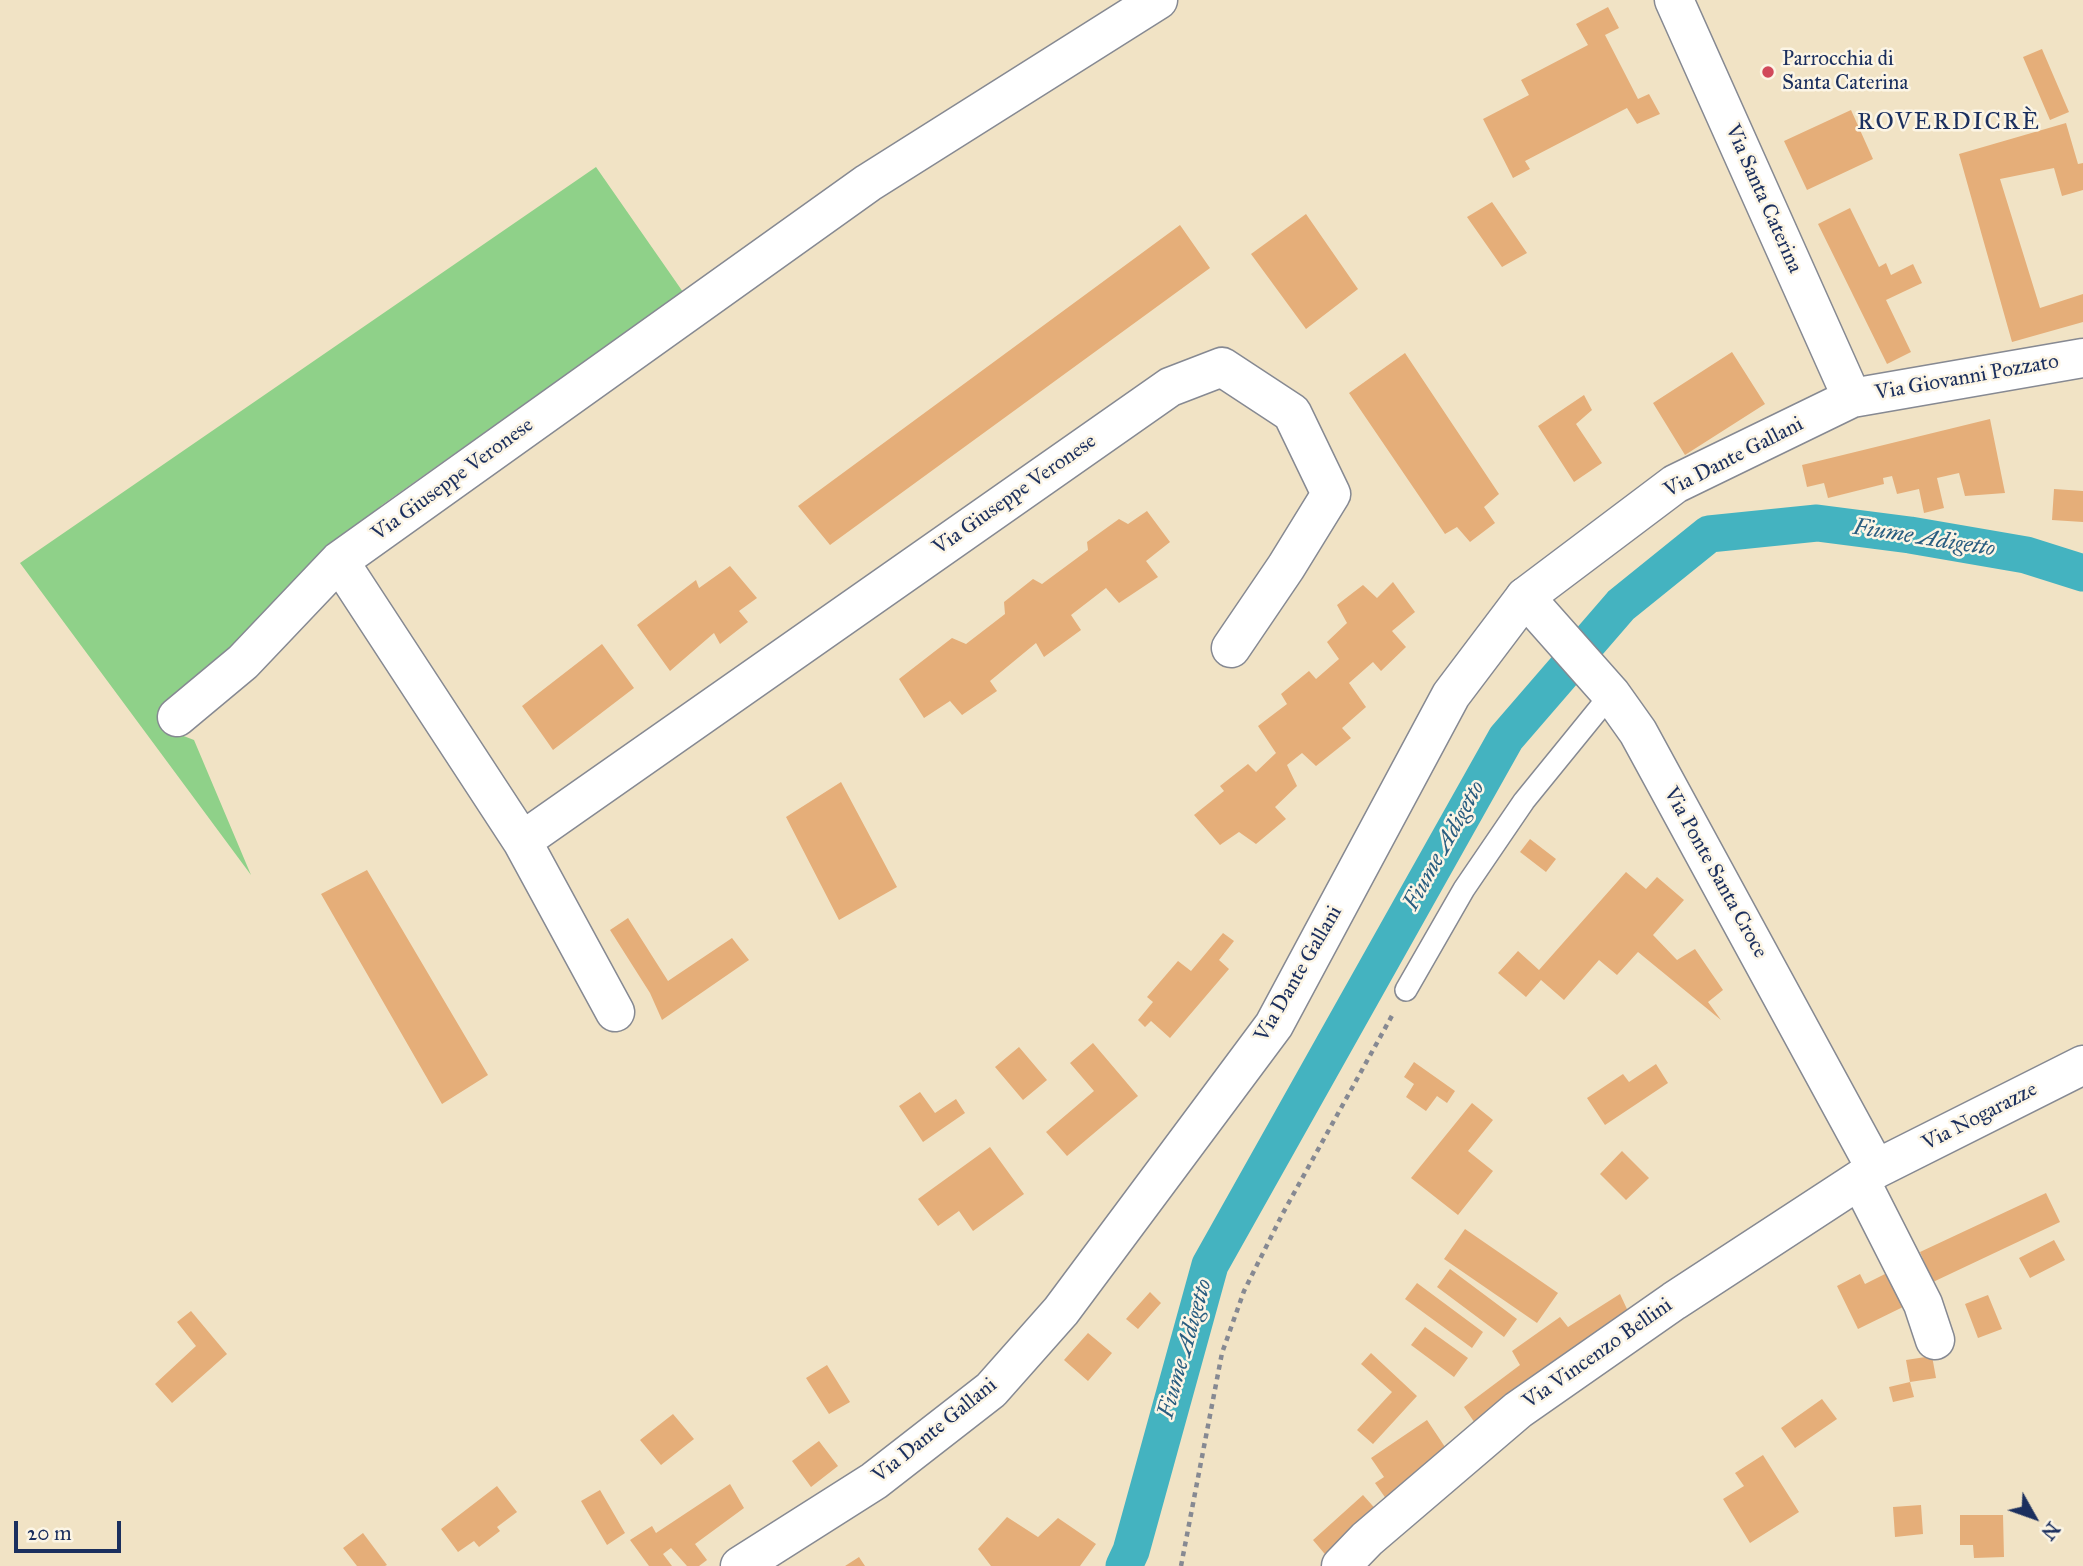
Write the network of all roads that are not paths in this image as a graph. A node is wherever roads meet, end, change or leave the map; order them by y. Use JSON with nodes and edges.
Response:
{"nodes":[{"id":1,"x":1158,"y":0,"type":"edge"},
{"id":2,"x":1674,"y":0,"type":"edge"},
{"id":3,"x":2083,"y":358,"type":"edge"},
{"id":4,"x":1852,"y":398,"type":"junction"},
{"id":5,"x":339,"y":561,"type":"junction"},
{"id":6,"x":1530,"y":604,"type":"junction"},
{"id":7,"x":1231,"y":648,"type":"dead end"},
{"id":8,"x":1606,"y":688,"type":"junction"},
{"id":9,"x":177,"y":717,"type":"dead end"},
{"id":10,"x":522,"y":841,"type":"junction"},
{"id":11,"x":1406,"y":990,"type":"road end"},
{"id":12,"x":615,"y":1013,"type":"dead end"},
{"id":13,"x":2083,"y":1065,"type":"edge"},
{"id":14,"x":1868,"y":1175,"type":"junction"},
{"id":15,"x":1935,"y":1340,"type":"dead end"},
{"id":16,"x":740,"y":1566,"type":"edge"},
{"id":17,"x":1341,"y":1566,"type":"edge"}],
"edges":[{"from":1,"to":5,"type":"street","name":"Via Giuseppe Veronese"},
{"from":2,"to":4,"type":"street","name":"Via Santa Caterina"},
{"from":3,"to":4,"type":"street","name":"Via Giovanni Pozzato"},
{"from":4,"to":6,"type":"street","name":"Via Dante Gallani"},
{"from":5,"to":9,"type":"street","name":"Via Giuseppe Veronese"},
{"from":5,"to":10,"type":"street"},
{"from":6,"to":8,"type":"street","name":"Via Ponte Santa Croce"},
{"from":6,"to":16,"type":"street","name":"Via Dante Gallani"},
{"from":7,"to":10,"type":"street","name":"Via Giuseppe Veronese"},
{"from":8,"to":11,"type":"lane"},
{"from":8,"to":14,"type":"street","name":"Via Ponte Santa Croce"},
{"from":10,"to":12,"type":"street"},
{"from":13,"to":14,"type":"street","name":"Via Nogarazze"},
{"from":14,"to":15,"type":"street","name":"Via Ponte Santa Croce"},
{"from":14,"to":17,"type":"street","name":"Via Vincenzo Bellini"}]}
